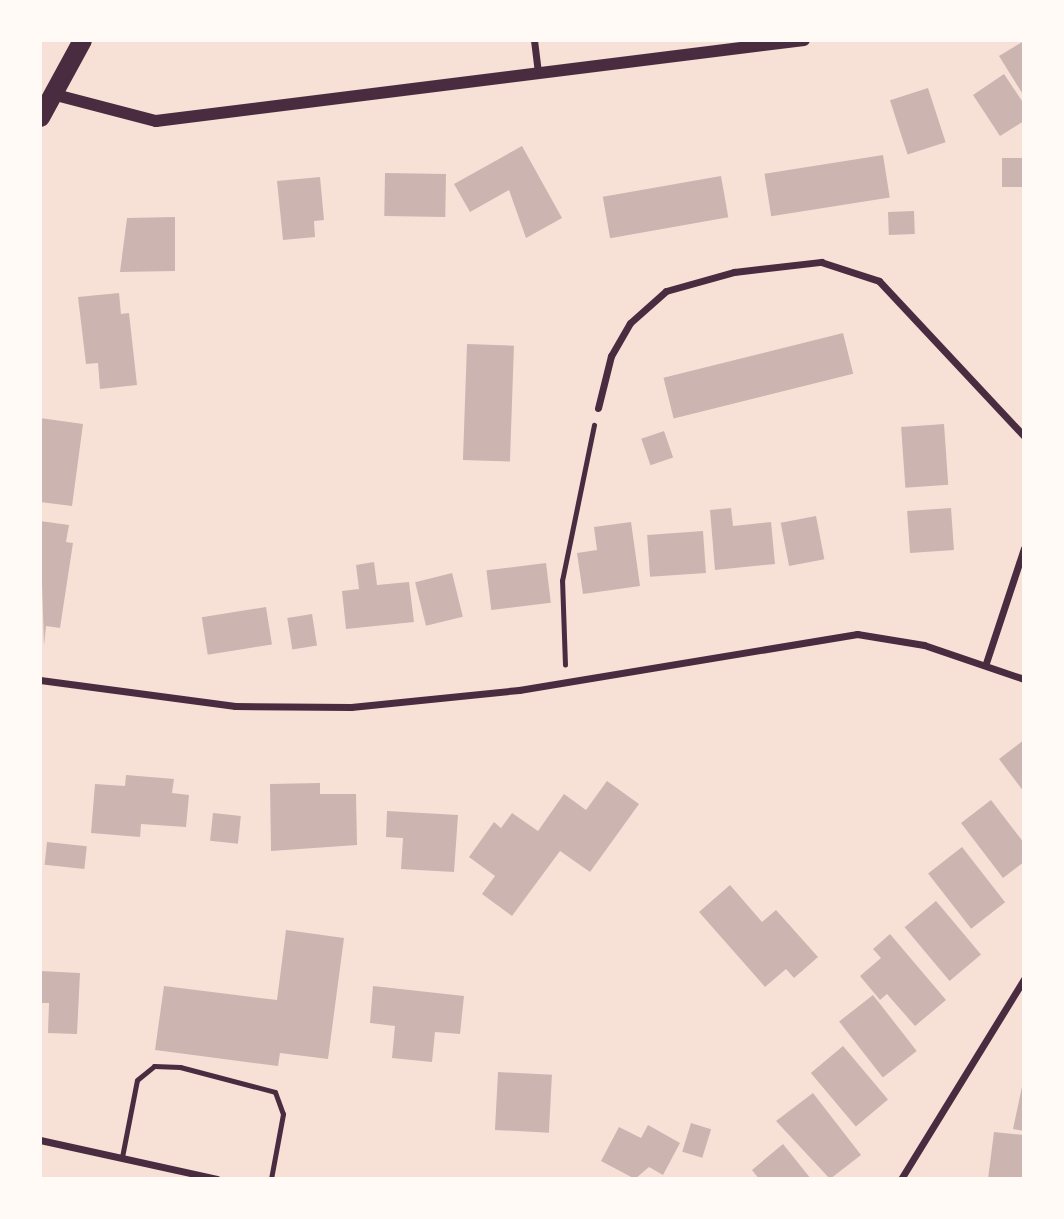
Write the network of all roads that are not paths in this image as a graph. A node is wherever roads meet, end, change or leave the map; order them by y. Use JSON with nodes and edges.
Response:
{"nodes":[{"id":1,"x":82,"y":40,"type":"edge"},
{"id":2,"x":534,"y":40,"type":"edge"},
{"id":3,"x":804,"y":40,"type":"edge"},
{"id":4,"x":538,"y":77,"type":"junction"},
{"id":5,"x":56,"y":95,"type":"junction"},
{"id":6,"x":40,"y":117,"type":"edge"},
{"id":7,"x":598,"y":408,"type":"road end"},
{"id":8,"x":1024,"y":436,"type":"edge"},
{"id":9,"x":1024,"y":548,"type":"edge"},
{"id":10,"x":986,"y":663,"type":"junction"},
{"id":11,"x":1024,"y":679,"type":"edge"},
{"id":12,"x":40,"y":680,"type":"edge"},
{"id":13,"x":1024,"y":979,"type":"edge"},
{"id":14,"x":40,"y":1140,"type":"edge"},
{"id":15,"x":122,"y":1157,"type":"junction"},
{"id":16,"x":217,"y":1179,"type":"edge"},
{"id":17,"x":271,"y":1179,"type":"edge"},
{"id":18,"x":901,"y":1179,"type":"edge"}],
"edges":[{"from":1,"to":5,"type":"highway"},
{"from":2,"to":4,"type":"street"},
{"from":3,"to":4,"type":"street"},
{"from":4,"to":5,"type":"street"},
{"from":5,"to":6,"type":"highway"},
{"from":7,"to":8,"type":"street"},
{"from":9,"to":10,"type":"street"},
{"from":10,"to":11,"type":"street"},
{"from":10,"to":12,"type":"street"},
{"from":13,"to":18,"type":"street"},
{"from":14,"to":15,"type":"street"},
{"from":15,"to":16,"type":"street"},
{"from":15,"to":17,"type":"lane"}]}
